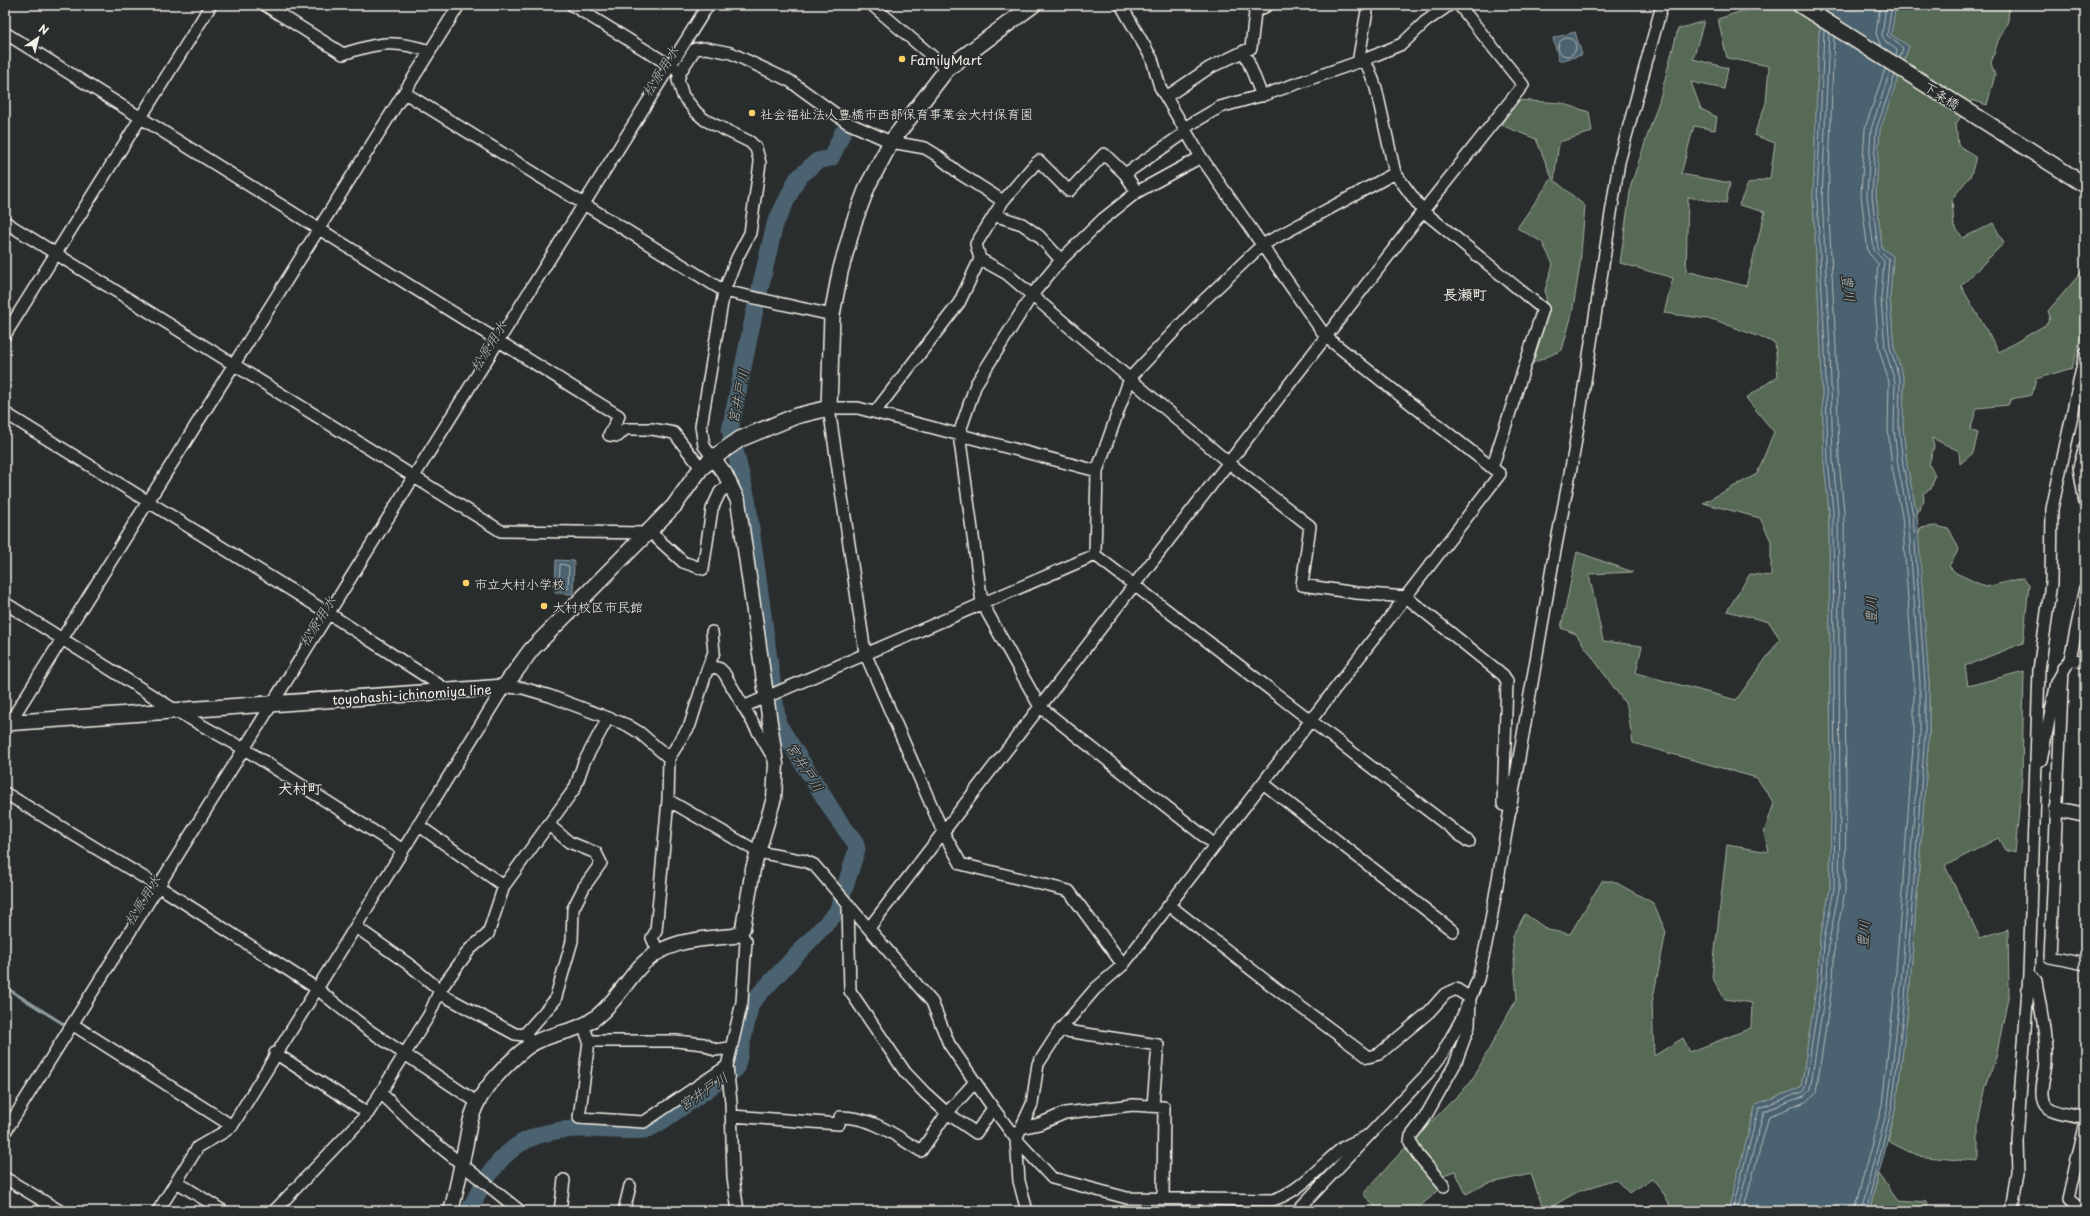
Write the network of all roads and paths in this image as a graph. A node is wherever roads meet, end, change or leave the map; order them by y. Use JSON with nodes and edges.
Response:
{"nodes":[{"id":1,"x":210,"y":5,"type":"edge"},
{"id":2,"x":266,"y":5,"type":"edge"},
{"id":3,"x":459,"y":5,"type":"edge"},
{"id":4,"x":572,"y":5,"type":"edge"},
{"id":5,"x":708,"y":5,"type":"edge"},
{"id":6,"x":872,"y":5,"type":"edge"},
{"id":7,"x":1033,"y":5,"type":"edge"},
{"id":8,"x":1121,"y":5,"type":"edge"},
{"id":9,"x":1268,"y":5,"type":"edge"},
{"id":10,"x":1368,"y":5,"type":"edge"},
{"id":11,"x":1449,"y":5,"type":"edge"},
{"id":12,"x":1459,"y":5,"type":"edge"},
{"id":13,"x":1662,"y":5,"type":"edge"},
{"id":14,"x":1800,"y":5,"type":"edge"},
{"id":15,"x":1254,"y":9,"type":"edge"},
{"id":16,"x":5,"y":33,"type":"edge"},
{"id":17,"x":430,"y":51,"type":"junction"},
{"id":18,"x":1244,"y":51,"type":"junction"},
{"id":19,"x":1361,"y":61,"type":"junction"},
{"id":20,"x":675,"y":68,"type":"junction"},
{"id":21,"x":947,"y":68,"type":"junction"},
{"id":22,"x":405,"y":93,"type":"junction"},
{"id":23,"x":1262,"y":96,"type":"junction"},
{"id":24,"x":1166,"y":97,"type":"junction"},
{"id":25,"x":140,"y":118,"type":"junction"},
{"id":26,"x":1185,"y":130,"type":"junction"},
{"id":27,"x":891,"y":142,"type":"junction"},
{"id":28,"x":1201,"y":157,"type":"junction"},
{"id":29,"x":1395,"y":172,"type":"junction"},
{"id":30,"x":1125,"y":174,"type":"junction"},
{"id":31,"x":2085,"y":185,"type":"edge"},
{"id":32,"x":1137,"y":192,"type":"junction"},
{"id":33,"x":1003,"y":201,"type":"junction"},
{"id":34,"x":586,"y":206,"type":"junction"},
{"id":35,"x":1423,"y":211,"type":"junction"},
{"id":36,"x":994,"y":215,"type":"junction"},
{"id":37,"x":5,"y":222,"type":"edge"},
{"id":38,"x":319,"y":229,"type":"junction"},
{"id":39,"x":1262,"y":245,"type":"junction"},
{"id":40,"x":55,"y":254,"type":"junction"},
{"id":41,"x":980,"y":258,"type":"junction"},
{"id":42,"x":1060,"y":260,"type":"junction"},
{"id":43,"x":724,"y":291,"type":"junction"},
{"id":44,"x":1032,"y":295,"type":"junction"},
{"id":45,"x":832,"y":315,"type":"junction"},
{"id":46,"x":5,"y":335,"type":"edge"},
{"id":47,"x":1326,"y":337,"type":"junction"},
{"id":48,"x":501,"y":343,"type":"junction"},
{"id":49,"x":2085,"y":354,"type":"edge"},
{"id":50,"x":234,"y":366,"type":"junction"},
{"id":51,"x":1130,"y":378,"type":"junction"},
{"id":52,"x":829,"y":408,"type":"junction"},
{"id":53,"x":875,"y":412,"type":"junction"},
{"id":54,"x":5,"y":413,"type":"edge"},
{"id":55,"x":959,"y":434,"type":"junction"},
{"id":56,"x":2085,"y":446,"type":"edge"},
{"id":57,"x":713,"y":458,"type":"junction"},
{"id":58,"x":1229,"y":463,"type":"junction"},
{"id":59,"x":701,"y":468,"type":"junction"},
{"id":60,"x":1492,"y":468,"type":"junction"},
{"id":61,"x":1097,"y":471,"type":"junction"},
{"id":62,"x":417,"y":478,"type":"junction"},
{"id":63,"x":731,"y":484,"type":"junction"},
{"id":64,"x":149,"y":503,"type":"junction"},
{"id":65,"x":2085,"y":503,"type":"edge"},
{"id":66,"x":648,"y":532,"type":"junction"},
{"id":67,"x":1095,"y":555,"type":"junction"},
{"id":68,"x":1134,"y":585,"type":"junction"},
{"id":69,"x":2085,"y":588,"type":"edge"},
{"id":70,"x":1406,"y":597,"type":"junction"},
{"id":71,"x":5,"y":603,"type":"edge"},
{"id":72,"x":982,"y":603,"type":"junction"},
{"id":73,"x":331,"y":615,"type":"junction"},
{"id":74,"x":712,"y":632,"type":"dead end"},
{"id":75,"x":63,"y":640,"type":"junction"},
{"id":76,"x":865,"y":653,"type":"junction"},
{"id":77,"x":2070,"y":659,"type":"junction"},
{"id":78,"x":2085,"y":662,"type":"edge"},
{"id":79,"x":2063,"y":668,"type":"junction"},
{"id":80,"x":707,"y":670,"type":"junction"},
{"id":81,"x":2039,"y":670,"type":"junction"},
{"id":82,"x":504,"y":687,"type":"junction"},
{"id":83,"x":451,"y":692,"type":"junction"},
{"id":84,"x":772,"y":693,"type":"junction"},
{"id":85,"x":272,"y":703,"type":"junction"},
{"id":86,"x":742,"y":707,"type":"junction"},
{"id":87,"x":1040,"y":707,"type":"junction"},
{"id":88,"x":2050,"y":711,"type":"junction"},
{"id":89,"x":178,"y":712,"type":"junction"},
{"id":90,"x":608,"y":718,"type":"junction"},
{"id":91,"x":1310,"y":722,"type":"junction"},
{"id":92,"x":7,"y":726,"type":"edge"},
{"id":93,"x":247,"y":751,"type":"junction"},
{"id":94,"x":669,"y":758,"type":"junction"},
{"id":95,"x":776,"y":764,"type":"junction"},
{"id":96,"x":2036,"y":771,"type":"junction"},
{"id":97,"x":2058,"y":781,"type":"junction"},
{"id":98,"x":1262,"y":783,"type":"junction"},
{"id":99,"x":5,"y":794,"type":"edge"},
{"id":100,"x":668,"y":800,"type":"junction"},
{"id":101,"x":1511,"y":809,"type":"junction"},
{"id":102,"x":2057,"y":809,"type":"junction"},
{"id":103,"x":2085,"y":815,"type":"edge"},
{"id":104,"x":549,"y":824,"type":"junction"},
{"id":105,"x":418,"y":825,"type":"junction"},
{"id":106,"x":943,"y":832,"type":"junction"},
{"id":107,"x":1469,"y":842,"type":"dead end"},
{"id":108,"x":1215,"y":845,"type":"junction"},
{"id":109,"x":402,"y":850,"type":"junction"},
{"id":110,"x":758,"y":852,"type":"junction"},
{"id":111,"x":504,"y":886,"type":"junction"},
{"id":112,"x":161,"y":888,"type":"junction"},
{"id":113,"x":846,"y":903,"type":"junction"},
{"id":114,"x":1169,"y":905,"type":"junction"},
{"id":115,"x":356,"y":927,"type":"junction"},
{"id":116,"x":869,"y":928,"type":"junction"},
{"id":117,"x":1453,"y":931,"type":"dead end"},
{"id":118,"x":740,"y":933,"type":"junction"},
{"id":119,"x":658,"y":952,"type":"junction"},
{"id":120,"x":2085,"y":964,"type":"edge"},
{"id":121,"x":1123,"y":965,"type":"junction"},
{"id":122,"x":2029,"y":974,"type":"junction"},
{"id":123,"x":316,"y":988,"type":"junction"},
{"id":124,"x":440,"y":991,"type":"junction"},
{"id":125,"x":1470,"y":998,"type":"junction"},
{"id":126,"x":72,"y":1024,"type":"junction"},
{"id":127,"x":583,"y":1025,"type":"junction"},
{"id":128,"x":1060,"y":1030,"type":"junction"},
{"id":129,"x":529,"y":1039,"type":"junction"},
{"id":130,"x":589,"y":1041,"type":"junction"},
{"id":131,"x":729,"y":1048,"type":"junction"},
{"id":132,"x":275,"y":1054,"type":"junction"},
{"id":133,"x":406,"y":1054,"type":"junction"},
{"id":134,"x":727,"y":1067,"type":"junction"},
{"id":135,"x":975,"y":1082,"type":"junction"},
{"id":136,"x":381,"y":1093,"type":"junction"},
{"id":137,"x":478,"y":1104,"type":"junction"},
{"id":138,"x":1153,"y":1105,"type":"junction"},
{"id":139,"x":993,"y":1108,"type":"junction"},
{"id":140,"x":368,"y":1113,"type":"junction"},
{"id":141,"x":947,"y":1113,"type":"junction"},
{"id":142,"x":732,"y":1116,"type":"junction"},
{"id":143,"x":2085,"y":1118,"type":"edge"},
{"id":144,"x":2085,"y":1125,"type":"edge"},
{"id":145,"x":232,"y":1126,"type":"junction"},
{"id":146,"x":1021,"y":1128,"type":"junction"},
{"id":147,"x":5,"y":1132,"type":"edge"},
{"id":148,"x":1374,"y":1132,"type":"junction"},
{"id":149,"x":1016,"y":1139,"type":"junction"},
{"id":150,"x":461,"y":1166,"type":"junction"},
{"id":151,"x":5,"y":1178,"type":"edge"},
{"id":152,"x":564,"y":1180,"type":"dead end"},
{"id":153,"x":1327,"y":1181,"type":"junction"},
{"id":154,"x":177,"y":1182,"type":"junction"},
{"id":155,"x":630,"y":1186,"type":"dead end"},
{"id":156,"x":1444,"y":1186,"type":"dead end"},
{"id":157,"x":1162,"y":1198,"type":"junction"},
{"id":158,"x":1207,"y":1199,"type":"junction"},
{"id":159,"x":60,"y":1211,"type":"edge"},
{"id":160,"x":158,"y":1211,"type":"edge"},
{"id":161,"x":223,"y":1211,"type":"edge"},
{"id":162,"x":274,"y":1211,"type":"edge"},
{"id":163,"x":451,"y":1211,"type":"edge"},
{"id":164,"x":520,"y":1211,"type":"edge"},
{"id":165,"x":560,"y":1211,"type":"edge"},
{"id":166,"x":624,"y":1211,"type":"edge"},
{"id":167,"x":738,"y":1211,"type":"edge"},
{"id":168,"x":1027,"y":1211,"type":"edge"},
{"id":169,"x":1207,"y":1211,"type":"edge"},
{"id":170,"x":1297,"y":1211,"type":"edge"},
{"id":171,"x":1309,"y":1211,"type":"edge"},
{"id":172,"x":2012,"y":1211,"type":"edge"},
{"id":173,"x":2083,"y":1211,"type":"edge"}],
"edges":[{"from":1,"to":25,"type":"street"},
{"from":2,"to":17,"type":"street"},
{"from":3,"to":17,"type":"street"},
{"from":4,"to":20,"type":"street"},
{"from":5,"to":20,"type":"street"},
{"from":6,"to":21,"type":"street"},
{"from":7,"to":21,"type":"main road"},
{"from":8,"to":24,"type":"street"},
{"from":9,"to":15,"type":"street"},
{"from":10,"to":19,"type":"street"},
{"from":11,"to":19,"type":"street"},
{"from":12,"to":35,"type":"street"},
{"from":13,"to":101,"type":"street"},
{"from":14,"to":31,"type":"main road","name":"下条橋"},
{"from":15,"to":18,"type":"street"},
{"from":16,"to":25,"type":"street"},
{"from":17,"to":22,"type":"street"},
{"from":18,"to":23,"type":"street"},
{"from":18,"to":24,"type":"street"},
{"from":19,"to":23,"type":"street"},
{"from":19,"to":29,"type":"street"},
{"from":20,"to":27,"type":"street"},
{"from":20,"to":34,"type":"street"},
{"from":20,"to":43,"type":"street"},
{"from":21,"to":27,"type":"main road"},
{"from":22,"to":34,"type":"street"},
{"from":22,"to":38,"type":"street"},
{"from":23,"to":26,"type":"street"},
{"from":24,"to":26,"type":"street"},
{"from":25,"to":38,"type":"street"},
{"from":25,"to":40,"type":"street"},
{"from":26,"to":28,"type":"street"},
{"from":26,"to":30,"type":"street"},
{"from":27,"to":33,"type":"street"},
{"from":27,"to":45,"type":"main road"},
{"from":28,"to":32,"type":"street"},
{"from":28,"to":39,"type":"street"},
{"from":29,"to":35,"type":"street"},
{"from":29,"to":39,"type":"street"},
{"from":30,"to":32,"type":"street"},
{"from":30,"to":33,"type":"street"},
{"from":32,"to":42,"type":"street"},
{"from":33,"to":36,"type":"street"},
{"from":34,"to":43,"type":"street"},
{"from":34,"to":48,"type":"street"},
{"from":35,"to":47,"type":"street"},
{"from":35,"to":60,"type":"street"},
{"from":36,"to":41,"type":"street"},
{"from":36,"to":42,"type":"street"},
{"from":37,"to":40,"type":"street"},
{"from":38,"to":48,"type":"street"},
{"from":38,"to":50,"type":"street"},
{"from":39,"to":47,"type":"street"},
{"from":39,"to":51,"type":"street"},
{"from":40,"to":46,"type":"street"},
{"from":40,"to":50,"type":"street"},
{"from":41,"to":44,"type":"street"},
{"from":41,"to":53,"type":"street"},
{"from":42,"to":44,"type":"street"},
{"from":43,"to":45,"type":"street"},
{"from":43,"to":57,"type":"street"},
{"from":44,"to":51,"type":"street"},
{"from":44,"to":55,"type":"street"},
{"from":45,"to":52,"type":"main road"},
{"from":47,"to":58,"type":"street"},
{"from":47,"to":60,"type":"street"},
{"from":48,"to":59,"type":"street"},
{"from":48,"to":62,"type":"street"},
{"from":49,"to":81,"type":"street"},
{"from":50,"to":62,"type":"street"},
{"from":50,"to":64,"type":"street"},
{"from":51,"to":58,"type":"street"},
{"from":51,"to":61,"type":"street"},
{"from":52,"to":53,"type":"street"},
{"from":52,"to":57,"type":"main road","name":"toyohashi-ichinomiya line"},
{"from":52,"to":76,"type":"street"},
{"from":53,"to":55,"type":"street"},
{"from":54,"to":64,"type":"street"},
{"from":55,"to":61,"type":"street"},
{"from":55,"to":72,"type":"street"},
{"from":56,"to":65,"type":"street"},
{"from":57,"to":59,"type":"main road","name":"toyohashi-ichinomiya line"},
{"from":57,"to":63,"type":"street"},
{"from":58,"to":68,"type":"street"},
{"from":58,"to":70,"type":"street"},
{"from":59,"to":66,"type":"main road","name":"toyohashi-ichinomiya line"},
{"from":60,"to":70,"type":"street"},
{"from":61,"to":67,"type":"street"},
{"from":62,"to":66,"type":"street"},
{"from":62,"to":73,"type":"street"},
{"from":63,"to":66,"type":"street"},
{"from":63,"to":84,"type":"street"},
{"from":64,"to":73,"type":"street"},
{"from":64,"to":75,"type":"street"},
{"from":66,"to":82,"type":"main road","name":"toyohashi-ichinomiya line"},
{"from":67,"to":68,"type":"street"},
{"from":67,"to":72,"type":"street"},
{"from":68,"to":87,"type":"street"},
{"from":68,"to":91,"type":"street"},
{"from":69,"to":77,"type":"street"},
{"from":70,"to":91,"type":"street"},
{"from":70,"to":101,"type":"street"},
{"from":71,"to":75,"type":"street"},
{"from":72,"to":76,"type":"street"},
{"from":72,"to":87,"type":"street"},
{"from":73,"to":83,"type":"street"},
{"from":73,"to":85,"type":"street"},
{"from":74,"to":80,"type":"street"},
{"from":75,"to":89,"type":"street"},
{"from":75,"to":92,"type":"street"},
{"from":76,"to":84,"type":"street"},
{"from":76,"to":106,"type":"street"},
{"from":77,"to":78,"type":"street"},
{"from":77,"to":79,"type":"street"},
{"from":79,"to":88,"type":"street"},
{"from":79,"to":97,"type":"street"},
{"from":80,"to":86,"type":"street"},
{"from":80,"to":94,"type":"street"},
{"from":81,"to":88,"type":"street"},
{"from":81,"to":96,"type":"street"},
{"from":82,"to":83,"type":"main road","name":"toyohashi-ichinomiya line"},
{"from":82,"to":90,"type":"street"},
{"from":82,"to":105,"type":"street"},
{"from":83,"to":85,"type":"main road","name":"toyohashi-ichinomiya line"},
{"from":84,"to":86,"type":"street"},
{"from":84,"to":95,"type":"street"},
{"from":85,"to":89,"type":"main road","name":"toyohashi-ichinomiya line"},
{"from":85,"to":93,"type":"street"},
{"from":86,"to":95,"type":"street"},
{"from":87,"to":106,"type":"street"},
{"from":87,"to":108,"type":"street"},
{"from":88,"to":96,"type":"street"},
{"from":88,"to":97,"type":"street"},
{"from":89,"to":92,"type":"main road","name":"toyohashi-ichinomiya line"},
{"from":89,"to":93,"type":"street"},
{"from":90,"to":94,"type":"street"},
{"from":90,"to":104,"type":"street"},
{"from":91,"to":98,"type":"street"},
{"from":91,"to":107,"type":"street"},
{"from":93,"to":109,"type":"street"},
{"from":93,"to":112,"type":"street"},
{"from":94,"to":100,"type":"street"},
{"from":95,"to":110,"type":"street"},
{"from":96,"to":122,"type":"street"},
{"from":97,"to":102,"type":"street"},
{"from":98,"to":108,"type":"street"},
{"from":98,"to":117,"type":"street"},
{"from":99,"to":112,"type":"street"},
{"from":100,"to":110,"type":"street"},
{"from":100,"to":119,"type":"street"},
{"from":101,"to":125,"type":"street"},
{"from":102,"to":103,"type":"street"},
{"from":102,"to":120,"type":"street"},
{"from":104,"to":111,"type":"street"},
{"from":104,"to":129,"type":"street"},
{"from":105,"to":109,"type":"street"},
{"from":105,"to":111,"type":"street"},
{"from":106,"to":116,"type":"street"},
{"from":106,"to":121,"type":"street"},
{"from":108,"to":114,"type":"street"},
{"from":109,"to":115,"type":"street"},
{"from":110,"to":113,"type":"street"},
{"from":110,"to":118,"type":"street"},
{"from":111,"to":124,"type":"street"},
{"from":112,"to":123,"type":"street"},
{"from":112,"to":126,"type":"street"},
{"from":113,"to":116,"type":"street"},
{"from":113,"to":141,"type":"street"},
{"from":114,"to":121,"type":"street"},
{"from":114,"to":125,"type":"street"},
{"from":115,"to":123,"type":"street"},
{"from":115,"to":124,"type":"street"},
{"from":116,"to":135,"type":"street"},
{"from":118,"to":119,"type":"street"},
{"from":118,"to":131,"type":"street"},
{"from":119,"to":127,"type":"street"},
{"from":121,"to":128,"type":"street"},
{"from":122,"to":143,"type":"street"},
{"from":122,"to":172,"type":"street"},
{"from":123,"to":132,"type":"street"},
{"from":123,"to":133,"type":"street"},
{"from":124,"to":129,"type":"street"},
{"from":124,"to":133,"type":"street"},
{"from":125,"to":148,"type":"street"},
{"from":125,"to":156,"type":"street"},
{"from":126,"to":145,"type":"street"},
{"from":126,"to":147,"type":"street"},
{"from":127,"to":129,"type":"street"},
{"from":127,"to":130,"type":"street"},
{"from":128,"to":138,"type":"street"},
{"from":128,"to":146,"type":"street"},
{"from":129,"to":137,"type":"street"},
{"from":130,"to":131,"type":"street"},
{"from":130,"to":134,"type":"street"},
{"from":131,"to":134,"type":"street"},
{"from":132,"to":140,"type":"street"},
{"from":132,"to":145,"type":"street"},
{"from":133,"to":136,"type":"street"},
{"from":133,"to":137,"type":"street"},
{"from":134,"to":142,"type":"street"},
{"from":135,"to":139,"type":"street"},
{"from":135,"to":141,"type":"street"},
{"from":136,"to":140,"type":"street"},
{"from":136,"to":150,"type":"street"},
{"from":137,"to":150,"type":"street"},
{"from":138,"to":146,"type":"street"},
{"from":138,"to":157,"type":"street"},
{"from":139,"to":141,"type":"street"},
{"from":139,"to":149,"type":"street"},
{"from":140,"to":162,"type":"street"},
{"from":141,"to":142,"type":"street"},
{"from":142,"to":167,"type":"street"},
{"from":144,"to":173,"type":"street"},
{"from":145,"to":154,"type":"street"},
{"from":146,"to":149,"type":"street"},
{"from":148,"to":153,"type":"street"},
{"from":148,"to":158,"type":"street"},
{"from":149,"to":157,"type":"street"},
{"from":149,"to":168,"type":"street"},
{"from":150,"to":163,"type":"street"},
{"from":150,"to":164,"type":"street"},
{"from":151,"to":159,"type":"street"},
{"from":152,"to":165,"type":"street"},
{"from":153,"to":170,"type":"street"},
{"from":153,"to":171,"type":"street"},
{"from":154,"to":160,"type":"street"},
{"from":154,"to":161,"type":"street"},
{"from":155,"to":166,"type":"street"},
{"from":157,"to":158,"type":"street"},
{"from":158,"to":169,"type":"street"}]}
